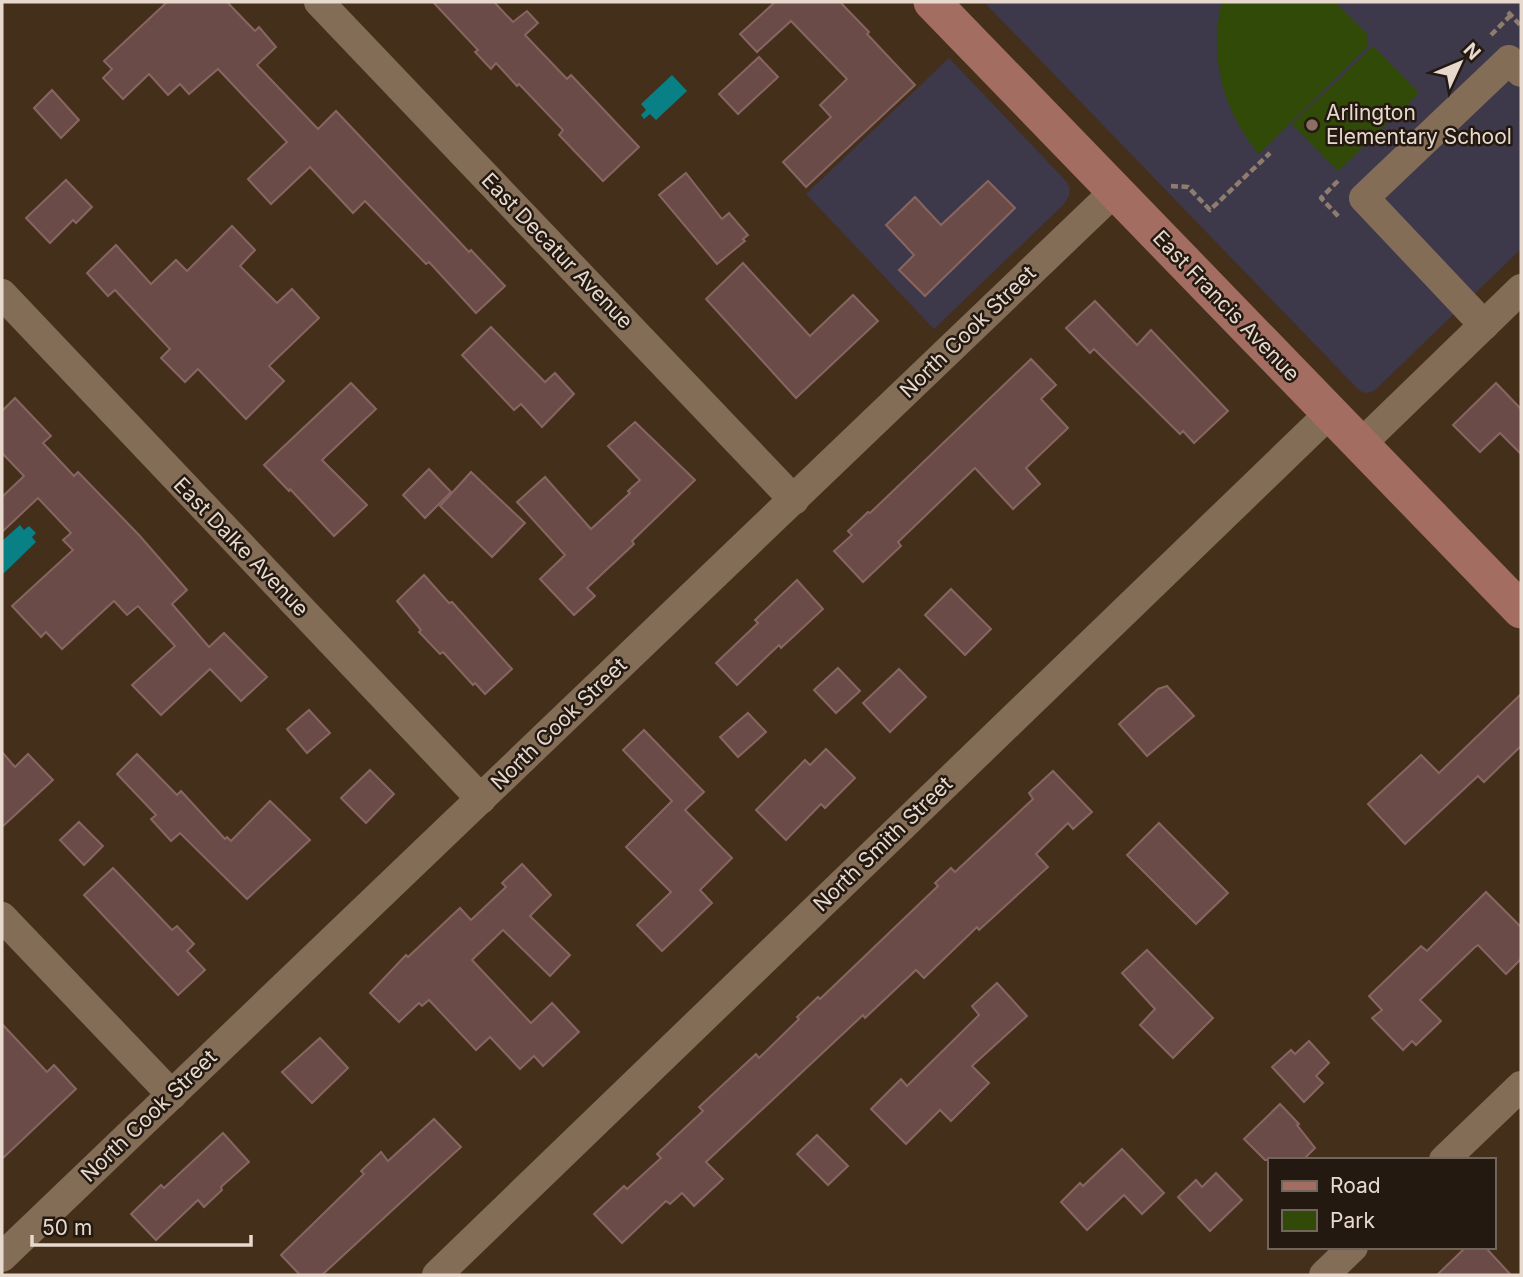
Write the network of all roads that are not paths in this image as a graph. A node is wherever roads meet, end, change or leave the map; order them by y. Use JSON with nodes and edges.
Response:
{"nodes":[{"id":1,"x":319,"y":2,"type":"edge"},
{"id":2,"x":932,"y":2,"type":"edge"},
{"id":3,"x":1521,"y":72,"type":"edge"},
{"id":4,"x":1115,"y":191,"type":"junction"},
{"id":5,"x":1521,"y":289,"type":"edge"},
{"id":6,"x":2,"y":294,"type":"edge"},
{"id":7,"x":1485,"y":325,"type":"junction"},
{"id":8,"x":1330,"y":413,"type":"junction"},
{"id":9,"x":1361,"y":444,"type":"junction"},
{"id":10,"x":794,"y":499,"type":"junction"},
{"id":11,"x":1521,"y":610,"type":"edge"},
{"id":12,"x":481,"y":799,"type":"junction"},
{"id":13,"x":2,"y":917,"type":"edge"},
{"id":14,"x":1521,"y":1086,"type":"edge"},
{"id":15,"x":172,"y":1095,"type":"junction"},
{"id":16,"x":1446,"y":1158,"type":"edge"},
{"id":17,"x":1351,"y":1249,"type":"edge"},
{"id":18,"x":2,"y":1257,"type":"edge"},
{"id":19,"x":437,"y":1275,"type":"edge"},
{"id":20,"x":1324,"y":1275,"type":"edge"}],
"edges":[{"from":1,"to":10,"type":"street","name":"East Decatur Avenue"},
{"from":2,"to":4,"type":"main road","name":"East Francis Avenue"},
{"from":3,"to":7,"type":"street"},
{"from":4,"to":8,"type":"main road","name":"East Francis Avenue"},
{"from":4,"to":10,"type":"street","name":"North Cook Street"},
{"from":5,"to":7,"type":"street"},
{"from":6,"to":12,"type":"street","name":"East Dalke Avenue"},
{"from":7,"to":9,"type":"street"},
{"from":8,"to":9,"type":"main road","name":"East Francis Avenue"},
{"from":8,"to":19,"type":"street","name":"North Smith Street"},
{"from":9,"to":11,"type":"main road","name":"East Francis Avenue"},
{"from":10,"to":12,"type":"street","name":"North Cook Street"},
{"from":12,"to":15,"type":"street","name":"North Cook Street"},
{"from":13,"to":15,"type":"street"},
{"from":14,"to":16,"type":"street"},
{"from":15,"to":18,"type":"street","name":"North Cook Street"},
{"from":17,"to":20,"type":"street"}]}
